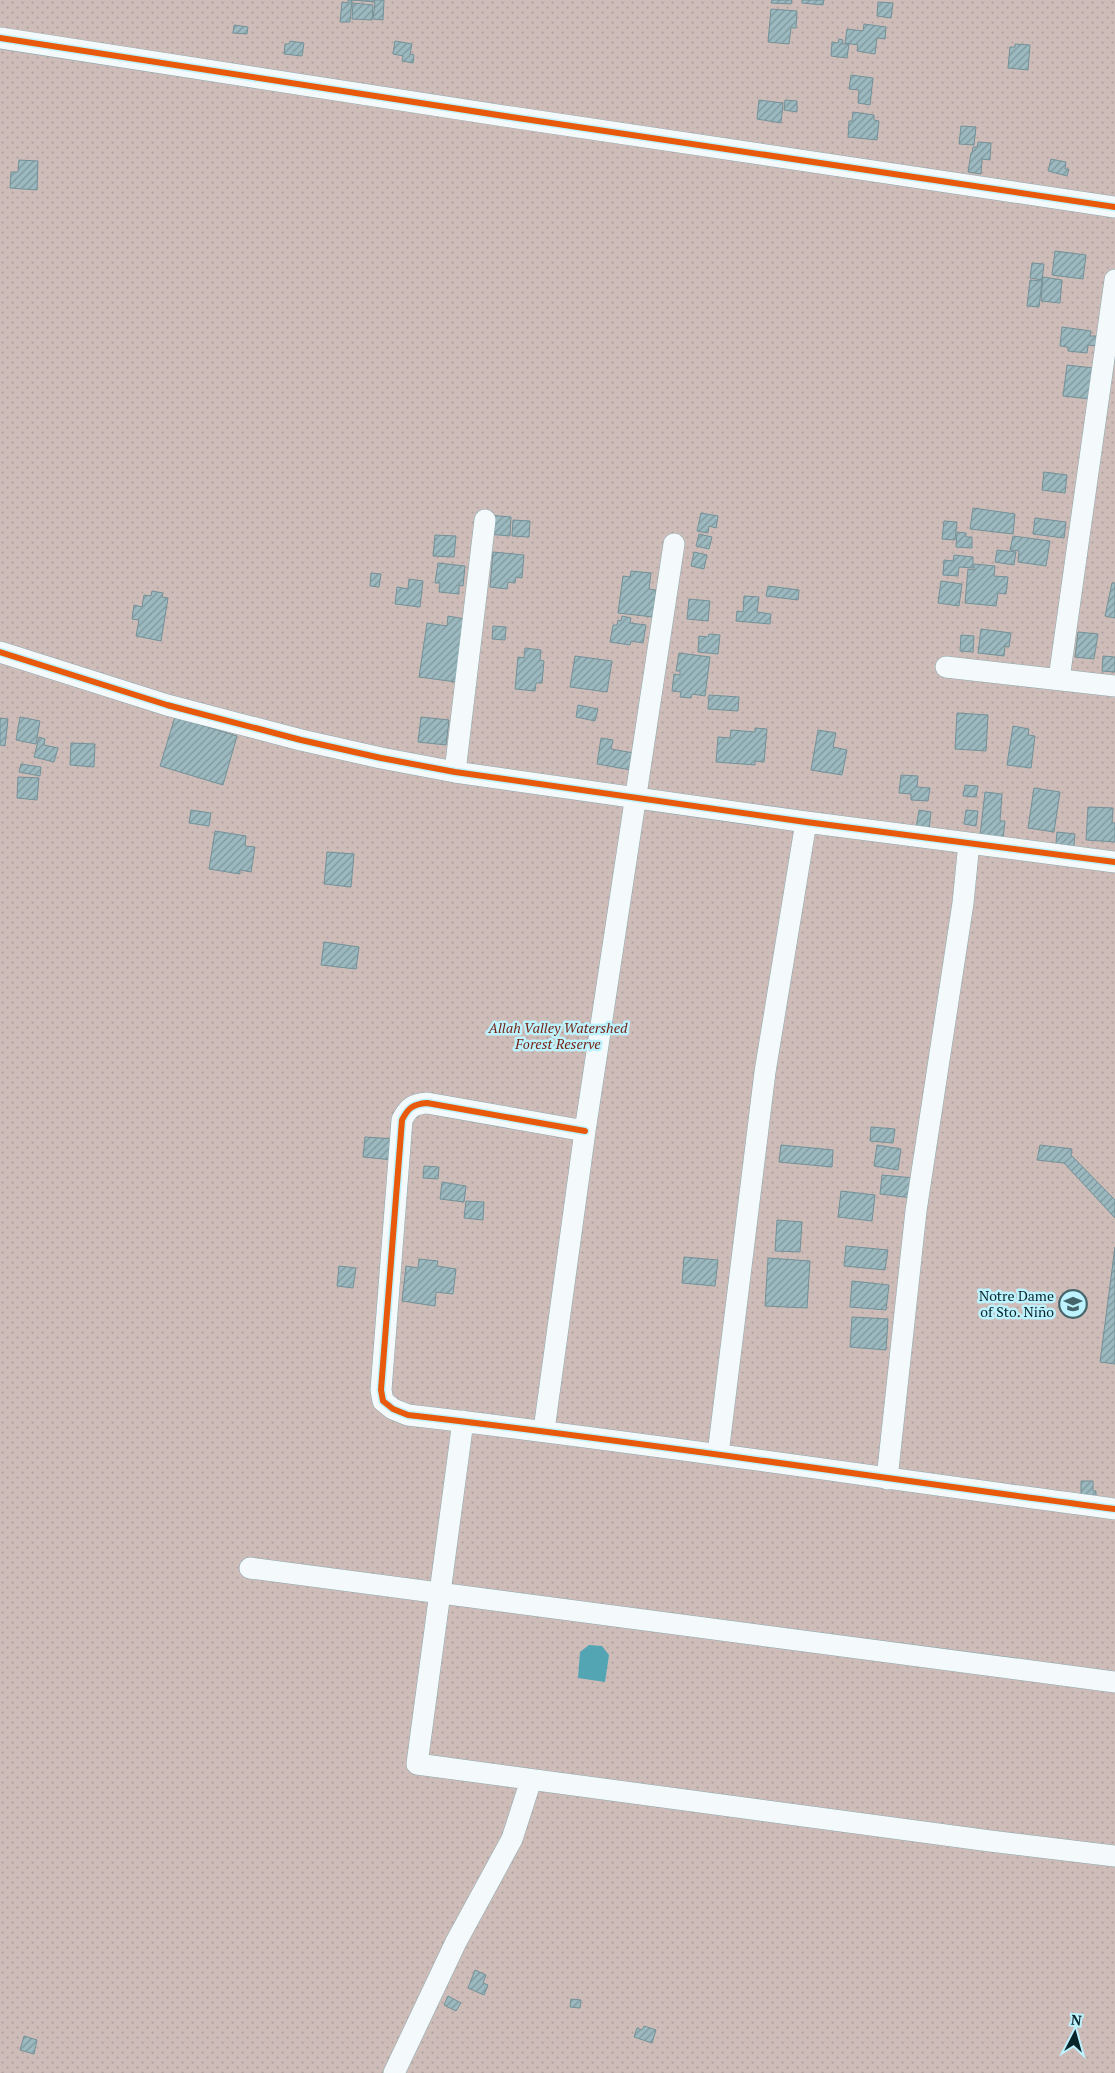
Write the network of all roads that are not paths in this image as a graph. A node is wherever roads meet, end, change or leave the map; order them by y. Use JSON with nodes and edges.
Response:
{"nodes":[{"id":1,"x":0,"y":38,"type":"edge"},
{"id":2,"x":1115,"y":207,"type":"edge"},
{"id":3,"x":1115,"y":280,"type":"edge"},
{"id":4,"x":485,"y":520,"type":"dead end"},
{"id":5,"x":674,"y":544,"type":"dead end"},
{"id":6,"x":0,"y":652,"type":"edge"},
{"id":7,"x":946,"y":667,"type":"dead end"},
{"id":8,"x":1059,"y":679,"type":"junction"},
{"id":9,"x":1115,"y":686,"type":"edge"},
{"id":10,"x":455,"y":772,"type":"junction"},
{"id":11,"x":635,"y":798,"type":"junction"},
{"id":12,"x":806,"y":822,"type":"junction"},
{"id":13,"x":969,"y":842,"type":"junction"},
{"id":14,"x":1115,"y":862,"type":"edge"},
{"id":15,"x":585,"y":1130,"type":"junction"},
{"id":16,"x":463,"y":1421,"type":"junction"},
{"id":17,"x":544,"y":1430,"type":"junction"},
{"id":18,"x":718,"y":1454,"type":"junction"},
{"id":19,"x":887,"y":1480,"type":"junction"},
{"id":20,"x":1115,"y":1510,"type":"edge"},
{"id":21,"x":250,"y":1568,"type":"dead end"},
{"id":22,"x":440,"y":1592,"type":"junction"},
{"id":23,"x":1115,"y":1682,"type":"edge"},
{"id":24,"x":531,"y":1780,"type":"junction"},
{"id":25,"x":1115,"y":1856,"type":"edge"},
{"id":26,"x":394,"y":2073,"type":"edge"}],
"edges":[{"from":1,"to":2,"type":"street"},
{"from":3,"to":8,"type":"street"},
{"from":4,"to":10,"type":"street"},
{"from":5,"to":11,"type":"street"},
{"from":6,"to":10,"type":"street"},
{"from":7,"to":8,"type":"street"},
{"from":8,"to":9,"type":"street"},
{"from":10,"to":11,"type":"street"},
{"from":11,"to":12,"type":"street"},
{"from":11,"to":15,"type":"street"},
{"from":12,"to":13,"type":"street"},
{"from":12,"to":18,"type":"street"},
{"from":13,"to":14,"type":"street"},
{"from":13,"to":19,"type":"street"},
{"from":15,"to":16,"type":"street"},
{"from":15,"to":17,"type":"street"},
{"from":16,"to":17,"type":"street"},
{"from":16,"to":22,"type":"street"},
{"from":17,"to":18,"type":"street"},
{"from":18,"to":19,"type":"street"},
{"from":19,"to":20,"type":"street"},
{"from":21,"to":22,"type":"street"},
{"from":22,"to":23,"type":"street"},
{"from":22,"to":24,"type":"street"},
{"from":24,"to":25,"type":"street"},
{"from":24,"to":26,"type":"street"}]}
